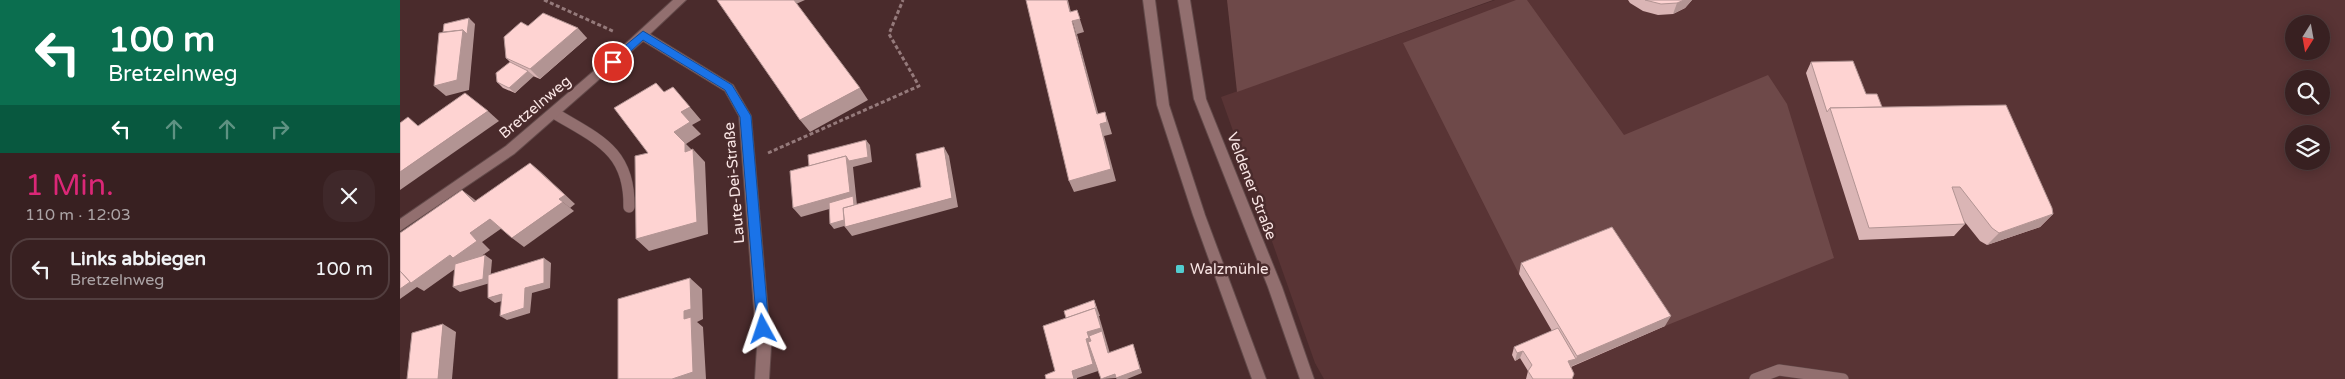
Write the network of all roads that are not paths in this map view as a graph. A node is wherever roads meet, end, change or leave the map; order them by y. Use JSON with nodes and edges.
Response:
{"nodes":[{"id":1,"x":680,"y":0,"type":"edge"},
{"id":2,"x":1149,"y":0,"type":"edge"},
{"id":3,"x":1184,"y":0,"type":"edge"},
{"id":4,"x":640,"y":38,"type":"junction"},
{"id":5,"x":554,"y":112,"type":"junction"},
{"id":6,"x":630,"y":207,"type":"dead end"},
{"id":7,"x":400,"y":226,"type":"edge"},
{"id":8,"x":762,"y":379,"type":"edge"},
{"id":9,"x":1259,"y":379,"type":"edge"},
{"id":10,"x":1307,"y":379,"type":"edge"},
{"id":11,"x":1755,"y":379,"type":"edge"},
{"id":12,"x":1844,"y":379,"type":"edge"}],
"edges":[{"from":1,"to":4,"type":"street","name":"Bretzelnweg"},
{"from":2,"to":9,"type":"street"},
{"from":3,"to":10,"type":"street","name":"Veldener Straße"},
{"from":4,"to":5,"type":"street","name":"Bretzelnweg"},
{"from":4,"to":8,"type":"street","name":"Laute-Dei-Straße"},
{"from":5,"to":6,"type":"lane"},
{"from":5,"to":7,"type":"street","name":"Bretzelnweg"},
{"from":11,"to":12,"type":"lane"}]}
